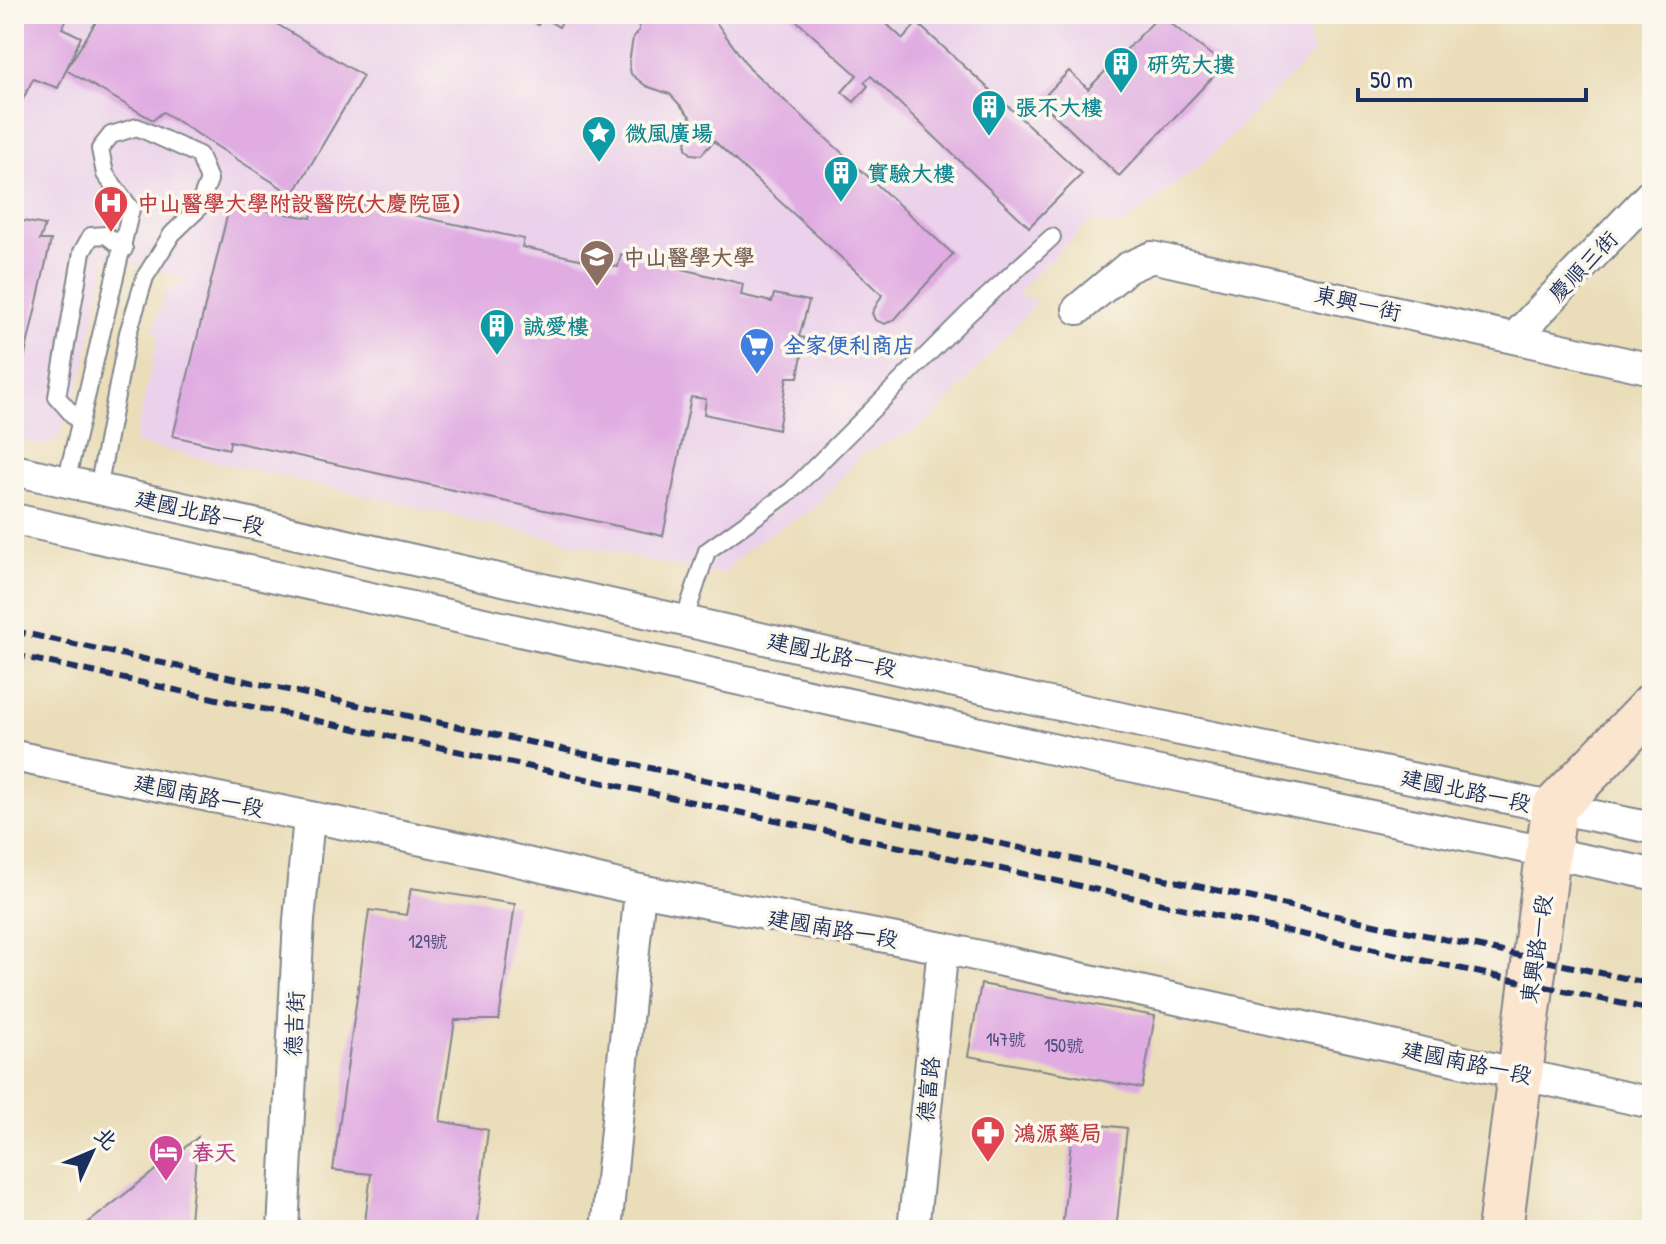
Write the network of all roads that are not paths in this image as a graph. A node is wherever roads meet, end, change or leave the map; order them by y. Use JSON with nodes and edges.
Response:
{"nodes":[{"id":1,"x":1652,"y":193,"type":"edge"},
{"id":2,"x":1052,"y":237,"type":"dead end"},
{"id":3,"x":124,"y":249,"type":"junction"},
{"id":4,"x":1078,"y":309,"type":"dead end"},
{"id":5,"x":1514,"y":338,"type":"junction"},
{"id":6,"x":1652,"y":369,"type":"edge"},
{"id":7,"x":79,"y":422,"type":"junction"},
{"id":8,"x":14,"y":470,"type":"edge"},
{"id":9,"x":66,"y":482,"type":"junction"},
{"id":10,"x":98,"y":489,"type":"junction"},
{"id":11,"x":14,"y":519,"type":"edge"},
{"id":12,"x":684,"y":621,"type":"junction"},
{"id":13,"x":1652,"y":706,"type":"edge"},
{"id":14,"x":14,"y":756,"type":"edge"},
{"id":15,"x":1554,"y":808,"type":"junction"},
{"id":16,"x":309,"y":818,"type":"junction"},
{"id":17,"x":1652,"y":828,"type":"edge"},
{"id":18,"x":1549,"y":853,"type":"junction"},
{"id":19,"x":1652,"y":874,"type":"edge"},
{"id":20,"x":640,"y":890,"type":"junction"},
{"id":21,"x":943,"y":948,"type":"junction"},
{"id":22,"x":1519,"y":1074,"type":"junction"},
{"id":23,"x":1652,"y":1103,"type":"edge"},
{"id":24,"x":283,"y":1230,"type":"edge"},
{"id":25,"x":606,"y":1230,"type":"edge"},
{"id":26,"x":913,"y":1230,"type":"edge"},
{"id":27,"x":1500,"y":1230,"type":"edge"}],
"edges":[{"from":1,"to":5,"type":"street","name":"慶順三街"},
{"from":2,"to":12,"type":"lane"},
{"from":3,"to":7,"type":"lane"},
{"from":3,"to":7,"type":"lane"},
{"from":3,"to":10,"type":"lane"},
{"from":4,"to":5,"type":"street","name":"東興一街"},
{"from":5,"to":6,"type":"street","name":"東興一街"},
{"from":7,"to":9,"type":"lane"},
{"from":8,"to":9,"type":"street","name":"建國北路一段"},
{"from":9,"to":10,"type":"street","name":"建國北路一段"},
{"from":10,"to":12,"type":"street","name":"建國北路一段"},
{"from":11,"to":18,"type":"street","name":"建國北路一段"},
{"from":12,"to":15,"type":"street","name":"建國北路一段"},
{"from":13,"to":15,"type":"street"},
{"from":14,"to":16,"type":"street","name":"建國南路一段"},
{"from":15,"to":17,"type":"street","name":"建國北路一段"},
{"from":15,"to":18,"type":"street","name":"東興路一段"},
{"from":16,"to":20,"type":"street","name":"建國南路一段"},
{"from":16,"to":24,"type":"street","name":"德吉街"},
{"from":18,"to":19,"type":"street","name":"建國北路一段"},
{"from":18,"to":22,"type":"street","name":"東興路一段"},
{"from":20,"to":21,"type":"street","name":"建國南路一段"},
{"from":20,"to":25,"type":"street"},
{"from":21,"to":22,"type":"street","name":"建國南路一段"},
{"from":21,"to":26,"type":"street","name":"德富路"},
{"from":22,"to":23,"type":"street","name":"建國南路一段"},
{"from":22,"to":27,"type":"street","name":"東興路一段"}]}
